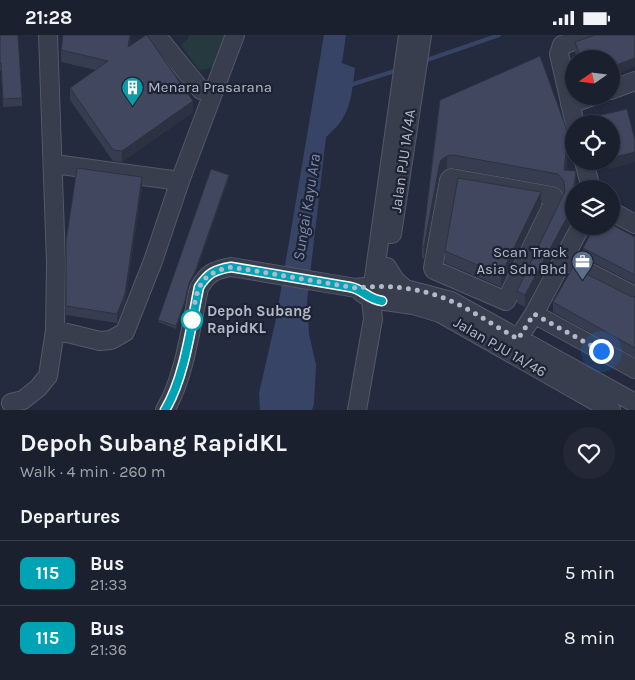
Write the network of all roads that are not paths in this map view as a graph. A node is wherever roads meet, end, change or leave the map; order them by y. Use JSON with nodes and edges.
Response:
{"nodes":[{"id":1,"x":48,"y":35,"type":"edge"},
{"id":2,"x":156,"y":35,"type":"edge"},
{"id":3,"x":235,"y":35,"type":"edge"},
{"id":4,"x":591,"y":35,"type":"edge"},
{"id":5,"x":415,"y":36,"type":"edge"},
{"id":6,"x":408,"y":77,"type":"junction"},
{"id":7,"x":635,"y":81,"type":"edge"},
{"id":8,"x":565,"y":82,"type":"edge"},
{"id":9,"x":620,"y":87,"type":"edge"},
{"id":10,"x":214,"y":91,"type":"junction"},
{"id":11,"x":570,"y":105,"type":"edge"},
{"id":12,"x":573,"y":115,"type":"edge"},
{"id":13,"x":54,"y":164,"type":"junction"},
{"id":14,"x":180,"y":181,"type":"junction"},
{"id":15,"x":620,"y":216,"type":"edge"},
{"id":16,"x":635,"y":224,"type":"edge"},
{"id":17,"x":576,"y":235,"type":"edge"},
{"id":18,"x":563,"y":259,"type":"junction"},
{"id":19,"x":387,"y":267,"type":"junction"},
{"id":20,"x":405,"y":289,"type":"junction"},
{"id":21,"x":369,"y":291,"type":"junction"},
{"id":22,"x":489,"y":294,"type":"junction"},
{"id":23,"x":635,"y":296,"type":"edge"},
{"id":24,"x":506,"y":301,"type":"junction"},
{"id":25,"x":534,"y":314,"type":"junction"},
{"id":26,"x":484,"y":320,"type":"junction"},
{"id":27,"x":55,"y":330,"type":"junction"},
{"id":28,"x":518,"y":339,"type":"junction"},
{"id":29,"x":635,"y":369,"type":"edge"},
{"id":30,"x":12,"y":403,"type":"dead end"},
{"id":31,"x":635,"y":403,"type":"edge"},
{"id":32,"x":165,"y":410,"type":"edge"},
{"id":33,"x":357,"y":410,"type":"edge"},
{"id":34,"x":611,"y":410,"type":"edge"}],
"edges":[{"from":1,"to":13,"type":"street"},
{"from":2,"to":10,"type":"street"},
{"from":3,"to":10,"type":"street"},
{"from":4,"to":8,"type":"street"},
{"from":5,"to":6,"type":"street","name":"Jalan PJU 1A/4A"},
{"from":6,"to":19,"type":"street","name":"Jalan PJU 1A/4A"},
{"from":6,"to":21,"type":"street","name":"Jalan PJU 1A/4A"},
{"from":7,"to":9,"type":"street"},
{"from":10,"to":14,"type":"street"},
{"from":11,"to":12,"type":"street"},
{"from":13,"to":14,"type":"street"},
{"from":13,"to":27,"type":"street"},
{"from":14,"to":27,"type":"street"},
{"from":15,"to":16,"type":"street"},
{"from":17,"to":18,"type":"street"},
{"from":18,"to":23,"type":"street"},
{"from":18,"to":25,"type":"street"},
{"from":19,"to":20,"type":"street"},
{"from":19,"to":21,"type":"street","name":"Jalan PJU 1A/4A"},
{"from":20,"to":21,"type":"street","name":"Jalan PJU 1A/46"},
{"from":20,"to":26,"type":"street","name":"Jalan PJU 1A/46"},
{"from":21,"to":32,"type":"street"},
{"from":21,"to":33,"type":"street"},
{"from":21,"to":34,"type":"street","name":"Jalan PJU 1A/46"},
{"from":22,"to":24,"type":"street"},
{"from":22,"to":24,"type":"street"},
{"from":22,"to":26,"type":"street"},
{"from":24,"to":26,"type":"street"},
{"from":25,"to":28,"type":"street"},
{"from":25,"to":29,"type":"street"},
{"from":26,"to":28,"type":"street","name":"Jalan PJU 1A/46"},
{"from":27,"to":30,"type":"street"},
{"from":28,"to":31,"type":"street","name":"Jalan PJU 1A/46"}]}
